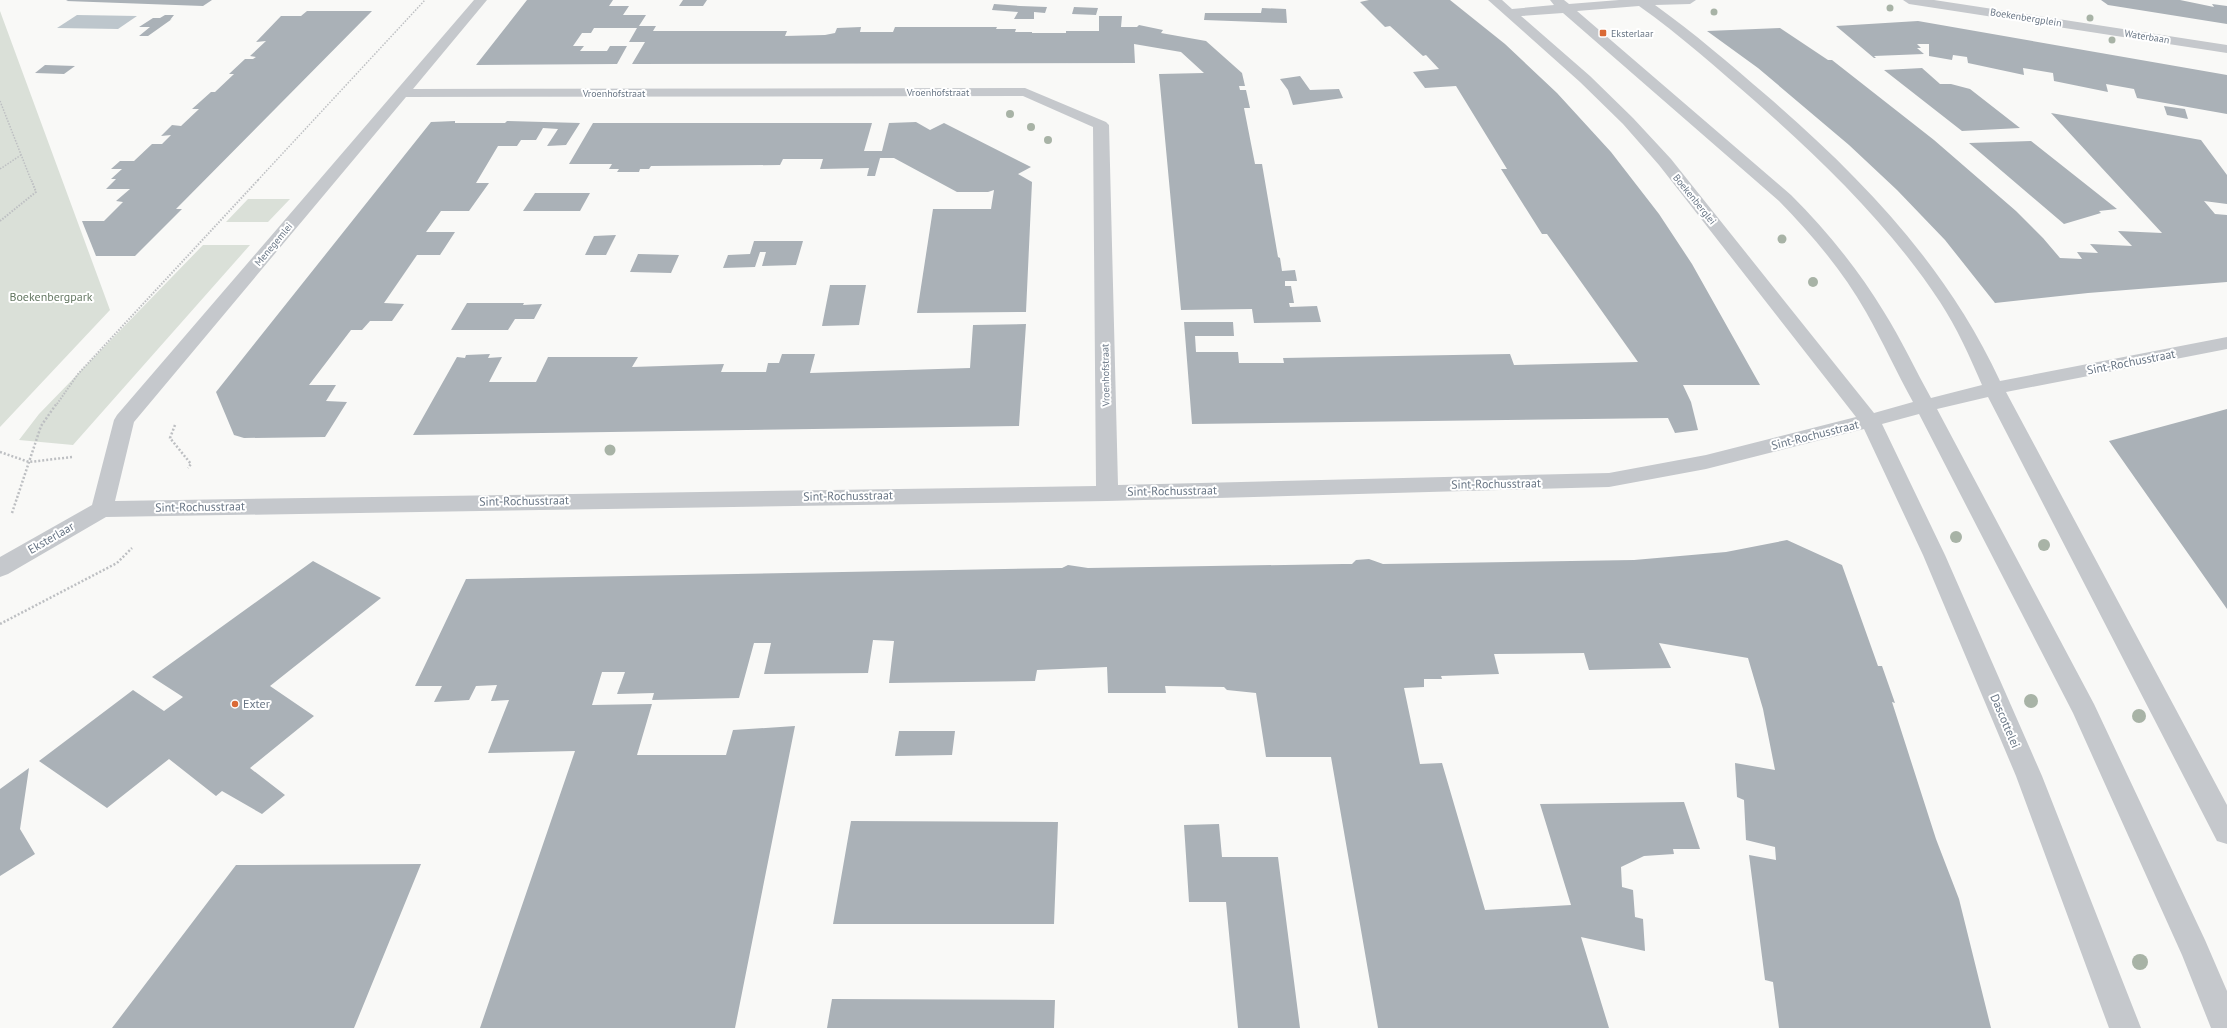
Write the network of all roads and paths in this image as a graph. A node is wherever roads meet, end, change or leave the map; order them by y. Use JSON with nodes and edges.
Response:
{"nodes":[{"id":1,"x":425,"y":0,"type":"edge"},
{"id":2,"x":481,"y":0,"type":"edge"},
{"id":3,"x":1494,"y":0,"type":"edge"},
{"id":4,"x":1690,"y":0,"type":"edge"},
{"id":5,"x":1909,"y":0,"type":"edge"},
{"id":6,"x":1913,"y":0,"type":"edge"},
{"id":7,"x":1640,"y":1,"type":"edge"},
{"id":8,"x":1560,"y":4,"type":"edge"},
{"id":9,"x":1511,"y":13,"type":"junction"},
{"id":10,"x":2068,"y":23,"type":"joint"},
{"id":11,"x":2227,"y":49,"type":"edge"},
{"id":12,"x":400,"y":93,"type":"junction"},
{"id":13,"x":0,"y":101,"type":"edge"},
{"id":14,"x":5,"y":112,"type":"junction"},
{"id":15,"x":0,"y":113,"type":"edge"},
{"id":16,"x":21,"y":155,"type":"junction"},
{"id":17,"x":0,"y":169,"type":"edge"},
{"id":18,"x":0,"y":221,"type":"edge"},
{"id":19,"x":2227,"y":343,"type":"edge"},
{"id":20,"x":1994,"y":389,"type":"junction"},
{"id":21,"x":1926,"y":407,"type":"junction"},
{"id":22,"x":1870,"y":422,"type":"junction"},
{"id":23,"x":0,"y":452,"type":"edge"},
{"id":24,"x":116,"y":453,"type":"junction"},
{"id":25,"x":29,"y":462,"type":"junction"},
{"id":26,"x":1107,"y":493,"type":"junction"},
{"id":27,"x":160,"y":508,"type":"junction"},
{"id":28,"x":102,"y":509,"type":"junction"},
{"id":29,"x":11,"y":516,"type":"dead end"},
{"id":30,"x":0,"y":568,"type":"edge"},
{"id":31,"x":0,"y":624,"type":"edge"},
{"id":32,"x":2227,"y":832,"type":"edge"},
{"id":33,"x":2124,"y":1028,"type":"edge"},
{"id":34,"x":2227,"y":1028,"type":"edge"}],
"edges":[{"from":1,"to":25,"type":"path"},
{"from":2,"to":12,"type":"street","name":"Menegemlei"},
{"from":3,"to":9,"type":"street","name":"Boekenberglei"},
{"from":4,"to":7,"type":"street"},
{"from":5,"to":6,"type":"street","name":"Boekenbergplein"},
{"from":6,"to":10,"type":"street","name":"Boekenbergplein"},
{"from":7,"to":8,"type":"street"},
{"from":7,"to":20,"type":"street"},
{"from":8,"to":9,"type":"street"},
{"from":8,"to":21,"type":"street"},
{"from":9,"to":22,"type":"street","name":"Boekenberglei"},
{"from":10,"to":11,"type":"street","name":"Waterbaan"},
{"from":12,"to":24,"type":"street","name":"Menegemlei"},
{"from":12,"to":26,"type":"street","name":"Vroenhofstraat"},
{"from":13,"to":14,"type":"path"},
{"from":14,"to":15,"type":"path"},
{"from":14,"to":16,"type":"path"},
{"from":16,"to":17,"type":"path"},
{"from":16,"to":18,"type":"path"},
{"from":19,"to":20,"type":"street","name":"Sint-Rochusstraat"},
{"from":20,"to":21,"type":"street","name":"Sint-Rochusstraat"},
{"from":20,"to":32,"type":"street"},
{"from":21,"to":22,"type":"street","name":"Sint-Rochusstraat"},
{"from":21,"to":34,"type":"street"},
{"from":22,"to":26,"type":"street","name":"Sint-Rochusstraat"},
{"from":22,"to":33,"type":"street","name":"Dascottelei"},
{"from":23,"to":25,"type":"path"},
{"from":24,"to":25,"type":"path"},
{"from":24,"to":28,"type":"street","name":"Menegemlei"},
{"from":25,"to":29,"type":"path"},
{"from":26,"to":27,"type":"street","name":"Sint-Rochusstraat"},
{"from":27,"to":28,"type":"street","name":"Sint-Rochusstraat"},
{"from":27,"to":31,"type":"path"},
{"from":28,"to":30,"type":"street","name":"Eksterlaar"}]}
